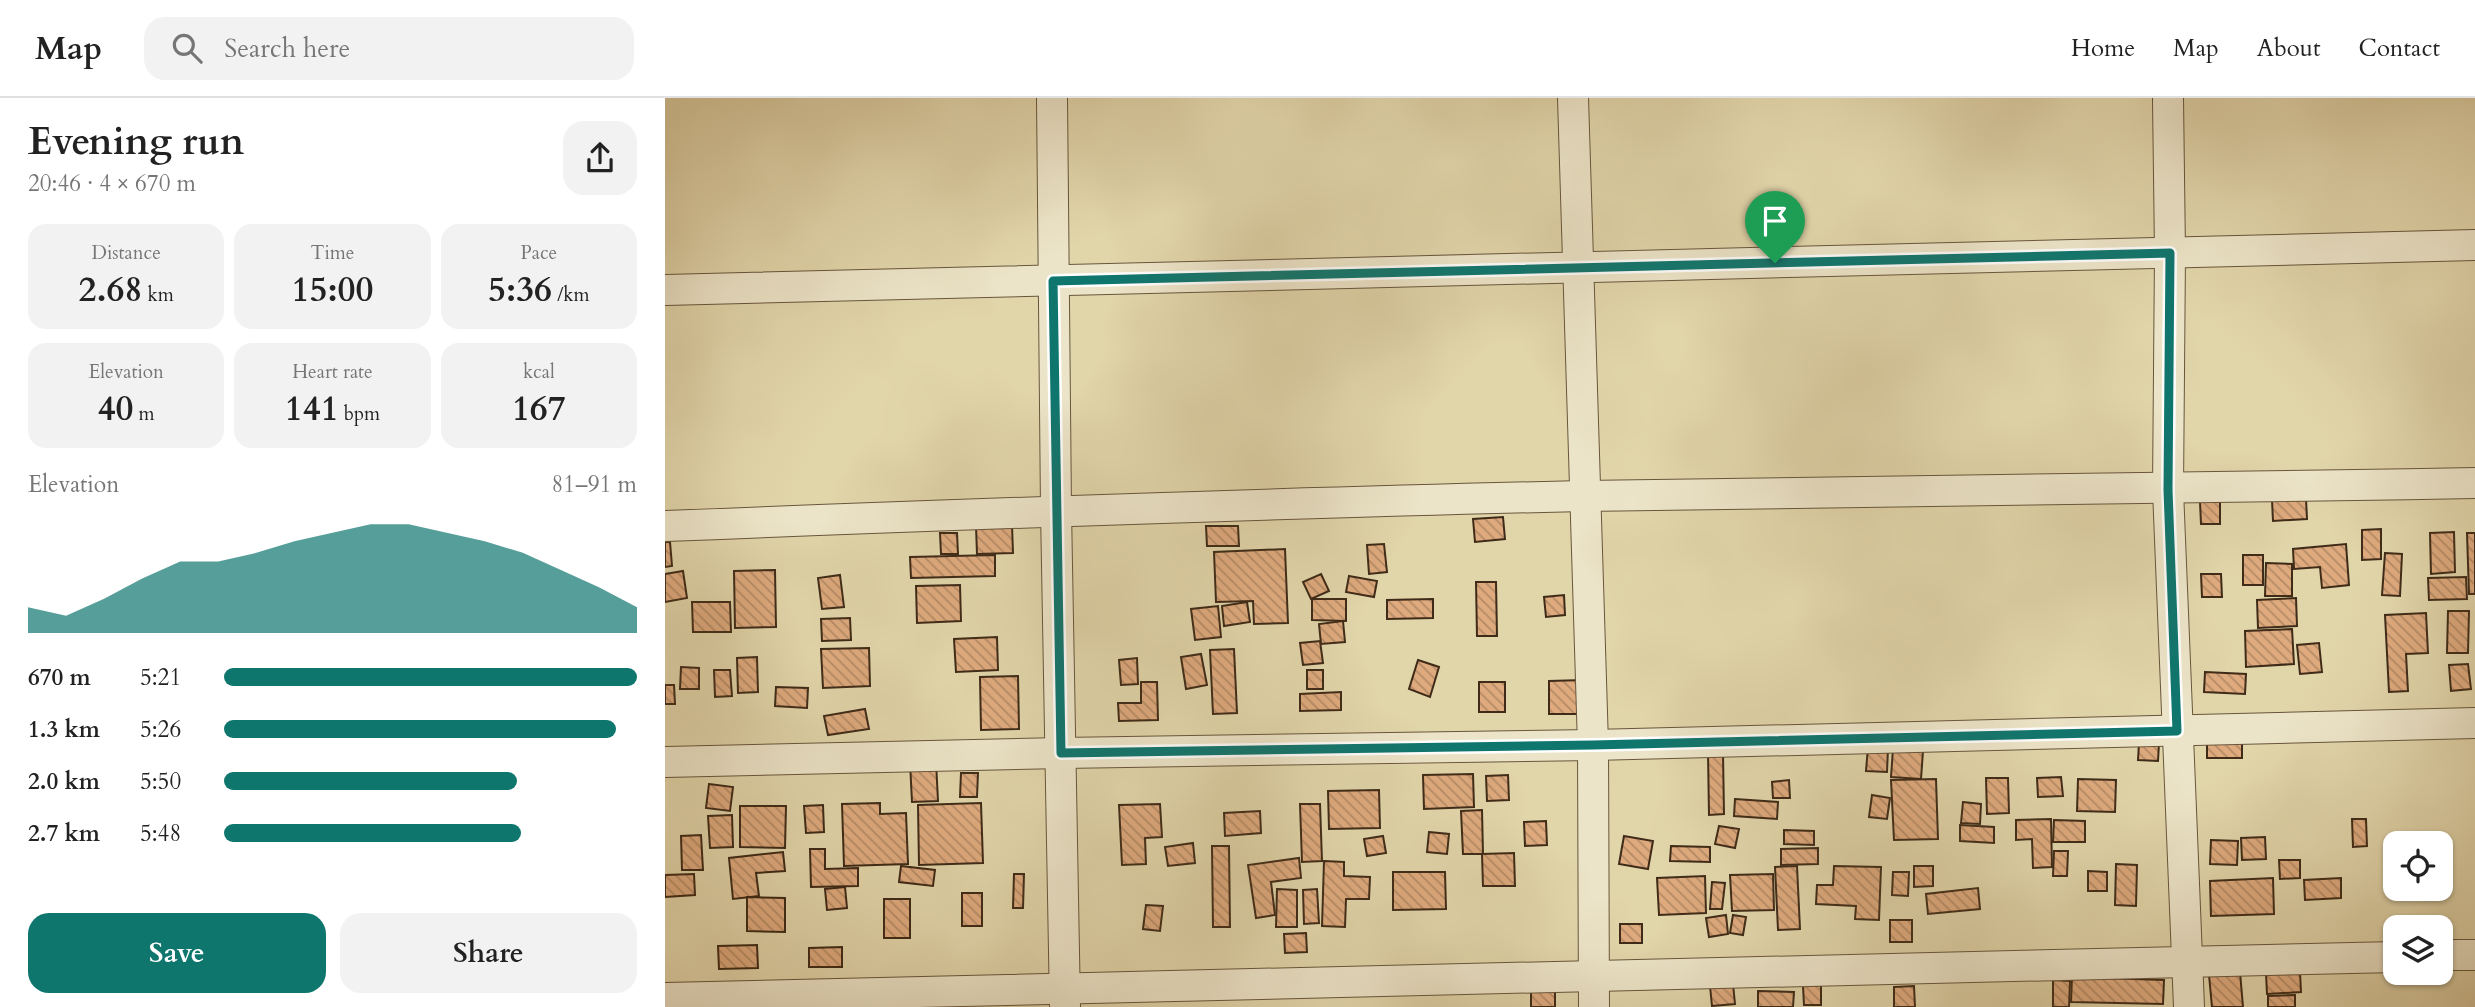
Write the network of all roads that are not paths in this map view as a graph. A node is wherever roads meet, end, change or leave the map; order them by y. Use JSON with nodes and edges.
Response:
{"nodes":[{"id":1,"x":1052,"y":98,"type":"edge"},
{"id":2,"x":1573,"y":98,"type":"edge"},
{"id":3,"x":2168,"y":98,"type":"edge"},
{"id":4,"x":2475,"y":245,"type":"edge"},
{"id":5,"x":2170,"y":253,"type":"junction"},
{"id":6,"x":1578,"y":268,"type":"junction"},
{"id":7,"x":1053,"y":281,"type":"junction"},
{"id":8,"x":665,"y":290,"type":"edge"},
{"id":9,"x":2475,"y":483,"type":"edge"},
{"id":10,"x":2168,"y":490,"type":"junction"},
{"id":11,"x":1586,"y":496,"type":"junction"},
{"id":12,"x":1056,"y":510,"type":"junction"},
{"id":13,"x":665,"y":526,"type":"edge"},
{"id":14,"x":2475,"y":723,"type":"edge"},
{"id":15,"x":2177,"y":731,"type":"junction"},
{"id":16,"x":1593,"y":745,"type":"junction"},
{"id":17,"x":1061,"y":753,"type":"junction"},
{"id":18,"x":665,"y":762,"type":"edge"},
{"id":19,"x":2475,"y":955,"type":"edge"},
{"id":20,"x":2453,"y":956,"type":"edge"},
{"id":21,"x":2383,"y":957,"type":"edge"},
{"id":22,"x":2189,"y":961,"type":"junction"},
{"id":23,"x":1593,"y":974,"type":"junction"},
{"id":24,"x":665,"y":998,"type":"edge"},
{"id":25,"x":1065,"y":998,"type":"edge"},
{"id":26,"x":1594,"y":1007,"type":"edge"},
{"id":27,"x":2189,"y":1007,"type":"edge"}],
"edges":[{"from":1,"to":7,"type":"street"},
{"from":2,"to":6,"type":"street"},
{"from":3,"to":5,"type":"street"},
{"from":4,"to":5,"type":"street"},
{"from":5,"to":6,"type":"street"},
{"from":5,"to":10,"type":"street"},
{"from":6,"to":7,"type":"street"},
{"from":6,"to":11,"type":"street"},
{"from":7,"to":8,"type":"street"},
{"from":7,"to":12,"type":"street"},
{"from":9,"to":10,"type":"street"},
{"from":10,"to":11,"type":"street"},
{"from":10,"to":15,"type":"street"},
{"from":11,"to":12,"type":"street"},
{"from":11,"to":16,"type":"street"},
{"from":12,"to":13,"type":"street"},
{"from":12,"to":17,"type":"street"},
{"from":14,"to":15,"type":"street"},
{"from":15,"to":16,"type":"street"},
{"from":15,"to":22,"type":"street"},
{"from":16,"to":17,"type":"street"},
{"from":16,"to":23,"type":"street"},
{"from":17,"to":18,"type":"street"},
{"from":17,"to":25,"type":"street"},
{"from":19,"to":20,"type":"street"},
{"from":21,"to":22,"type":"street"},
{"from":22,"to":23,"type":"street"},
{"from":22,"to":27,"type":"street"},
{"from":23,"to":25,"type":"street"},
{"from":23,"to":26,"type":"street"},
{"from":24,"to":25,"type":"street"}]}
